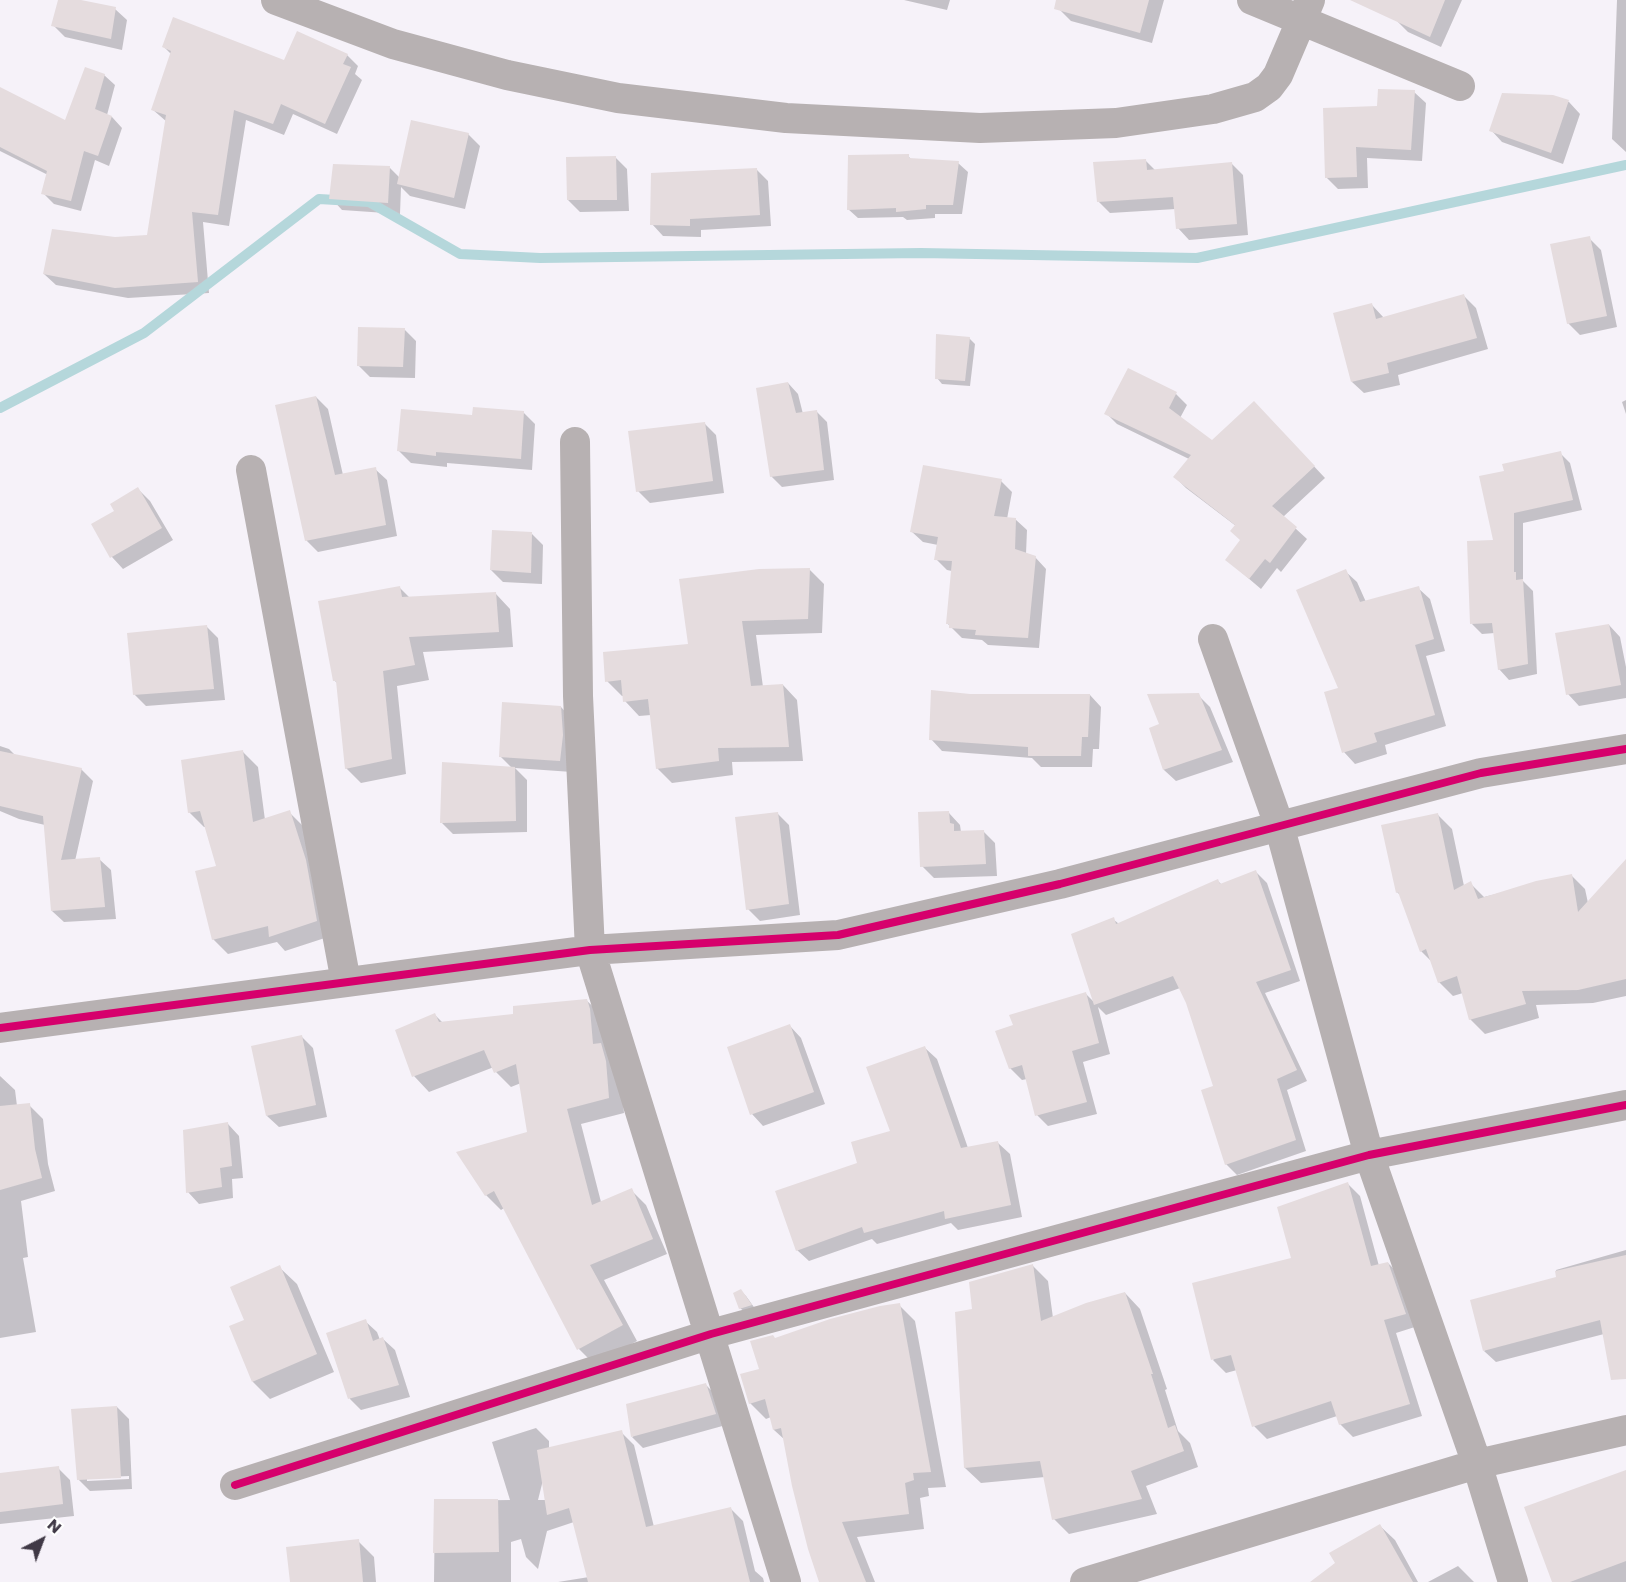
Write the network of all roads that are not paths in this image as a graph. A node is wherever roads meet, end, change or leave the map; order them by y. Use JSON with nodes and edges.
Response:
{"nodes":[{"id":1,"x":276,"y":0,"type":"edge"},
{"id":2,"x":1252,"y":0,"type":"edge"},
{"id":3,"x":1306,"y":10,"type":"edge"},
{"id":4,"x":1460,"y":86,"type":"dead end"},
{"id":5,"x":575,"y":442,"type":"dead end"},
{"id":6,"x":251,"y":470,"type":"dead end"},
{"id":7,"x":1213,"y":639,"type":"dead end"},
{"id":8,"x":1626,"y":749,"type":"edge"},
{"id":9,"x":1279,"y":825,"type":"junction"},
{"id":10,"x":590,"y":950,"type":"junction"},
{"id":11,"x":346,"y":982,"type":"junction"},
{"id":12,"x":0,"y":1028,"type":"edge"},
{"id":13,"x":1626,"y":1105,"type":"edge"},
{"id":14,"x":1368,"y":1155,"type":"junction"},
{"id":15,"x":711,"y":1334,"type":"junction"},
{"id":16,"x":1626,"y":1430,"type":"edge"},
{"id":17,"x":1477,"y":1464,"type":"junction"},
{"id":18,"x":235,"y":1485,"type":"dead end"},
{"id":19,"x":786,"y":1582,"type":"edge"},
{"id":20,"x":1085,"y":1582,"type":"edge"},
{"id":21,"x":1513,"y":1582,"type":"edge"}],
"edges":[{"from":1,"to":3,"type":"street"},
{"from":2,"to":3,"type":"street"},
{"from":3,"to":4,"type":"street"},
{"from":5,"to":10,"type":"street"},
{"from":6,"to":11,"type":"street"},
{"from":7,"to":9,"type":"street"},
{"from":8,"to":9,"type":"street"},
{"from":9,"to":10,"type":"street"},
{"from":9,"to":14,"type":"street"},
{"from":10,"to":11,"type":"street"},
{"from":10,"to":15,"type":"street"},
{"from":11,"to":12,"type":"street"},
{"from":13,"to":14,"type":"street"},
{"from":14,"to":15,"type":"street"},
{"from":14,"to":17,"type":"street"},
{"from":15,"to":18,"type":"street"},
{"from":15,"to":19,"type":"street"},
{"from":16,"to":17,"type":"street"},
{"from":17,"to":20,"type":"street"},
{"from":17,"to":21,"type":"street"}]}
